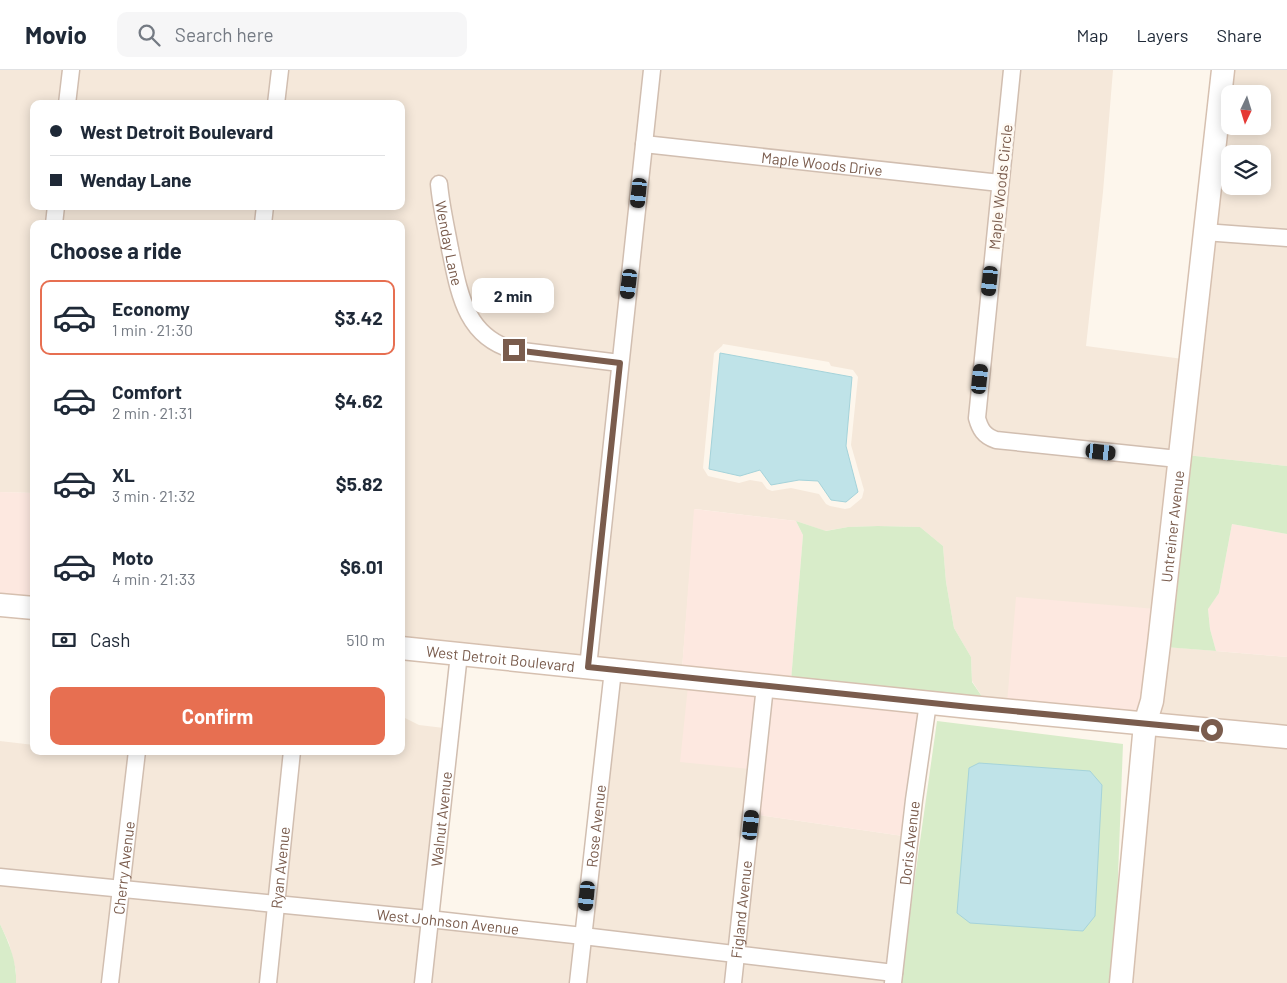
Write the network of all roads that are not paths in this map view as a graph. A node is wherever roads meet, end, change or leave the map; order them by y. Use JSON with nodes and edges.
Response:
{"nodes":[{"id":1,"x":70,"y":70,"type":"edge"},
{"id":2,"x":280,"y":70,"type":"edge"},
{"id":3,"x":652,"y":70,"type":"edge"},
{"id":4,"x":1012,"y":70,"type":"edge"},
{"id":5,"x":1223,"y":70,"type":"edge"},
{"id":6,"x":67,"y":100,"type":"edge"},
{"id":7,"x":276,"y":100,"type":"edge"},
{"id":8,"x":644,"y":144,"type":"junction"},
{"id":9,"x":1000,"y":183,"type":"junction"},
{"id":10,"x":439,"y":184,"type":"dead end"},
{"id":11,"x":1204,"y":232,"type":"junction"},
{"id":12,"x":1287,"y":238,"type":"edge"},
{"id":13,"x":620,"y":363,"type":"junction"},
{"id":14,"x":1178,"y":459,"type":"junction"},
{"id":15,"x":0,"y":605,"type":"edge"},
{"id":16,"x":30,"y":608,"type":"edge"},
{"id":17,"x":405,"y":648,"type":"edge"},
{"id":18,"x":459,"y":654,"type":"junction"},
{"id":19,"x":588,"y":667,"type":"junction"},
{"id":20,"x":613,"y":670,"type":"junction"},
{"id":21,"x":765,"y":686,"type":"junction"},
{"id":22,"x":928,"y":703,"type":"junction"},
{"id":23,"x":1144,"y":724,"type":"junction"},
{"id":24,"x":1287,"y":737,"type":"edge"},
{"id":25,"x":137,"y":755,"type":"edge"},
{"id":26,"x":292,"y":755,"type":"edge"},
{"id":27,"x":0,"y":877,"type":"edge"},
{"id":28,"x":121,"y":888,"type":"junction"},
{"id":29,"x":276,"y":903,"type":"junction"},
{"id":30,"x":429,"y":919,"type":"junction"},
{"id":31,"x":583,"y":936,"type":"junction"},
{"id":32,"x":737,"y":954,"type":"junction"},
{"id":33,"x":894,"y":978,"type":"edge"},
{"id":34,"x":110,"y":983,"type":"edge"},
{"id":35,"x":268,"y":983,"type":"edge"},
{"id":36,"x":423,"y":983,"type":"edge"},
{"id":37,"x":578,"y":983,"type":"edge"},
{"id":38,"x":733,"y":983,"type":"edge"},
{"id":39,"x":1122,"y":983,"type":"edge"}],
"edges":[{"from":1,"to":6,"type":"street"},
{"from":2,"to":7,"type":"street"},
{"from":3,"to":8,"type":"street"},
{"from":4,"to":9,"type":"street","name":"Maple Woods Circle"},
{"from":5,"to":11,"type":"street","name":"Untreiner Avenue"},
{"from":8,"to":9,"type":"street","name":"Maple Woods Drive"},
{"from":8,"to":13,"type":"street"},
{"from":9,"to":14,"type":"street","name":"Maple Woods Circle"},
{"from":10,"to":13,"type":"street","name":"Wenday Lane"},
{"from":11,"to":12,"type":"street"},
{"from":11,"to":14,"type":"street","name":"Untreiner Avenue"},
{"from":13,"to":19,"type":"street"},
{"from":14,"to":23,"type":"street","name":"Untreiner Avenue"},
{"from":15,"to":16,"type":"street"},
{"from":17,"to":18,"type":"street","name":"West Detroit Boulevard"},
{"from":18,"to":19,"type":"street","name":"West Detroit Boulevard"},
{"from":18,"to":30,"type":"street","name":"Walnut Avenue"},
{"from":19,"to":20,"type":"street","name":"West Detroit Boulevard"},
{"from":20,"to":21,"type":"street","name":"West Detroit Boulevard"},
{"from":20,"to":31,"type":"street","name":"Rose Avenue"},
{"from":21,"to":22,"type":"street","name":"West Detroit Boulevard"},
{"from":21,"to":32,"type":"street","name":"Figland Avenue"},
{"from":22,"to":23,"type":"street","name":"West Detroit Boulevard"},
{"from":22,"to":33,"type":"street","name":"Doris Avenue"},
{"from":23,"to":24,"type":"street","name":"West Detroit Boulevard"},
{"from":23,"to":39,"type":"street","name":"Untreiner Avenue"},
{"from":25,"to":28,"type":"street","name":"Cherry Avenue"},
{"from":26,"to":29,"type":"street","name":"Ryan Avenue"},
{"from":27,"to":28,"type":"street","name":"West Johnson Avenue"},
{"from":28,"to":29,"type":"street","name":"West Johnson Avenue"},
{"from":28,"to":34,"type":"street","name":"Cherry Avenue"},
{"from":29,"to":30,"type":"street","name":"West Johnson Avenue"},
{"from":29,"to":35,"type":"street","name":"Ryan Avenue"},
{"from":30,"to":31,"type":"street","name":"West Johnson Avenue"},
{"from":30,"to":36,"type":"street","name":"Walnut Avenue"},
{"from":31,"to":32,"type":"street","name":"West Johnson Avenue"},
{"from":31,"to":37,"type":"street","name":"Rose Avenue"},
{"from":32,"to":33,"type":"street","name":"West Johnson Avenue"},
{"from":32,"to":38,"type":"street","name":"Figland Avenue"}]}
